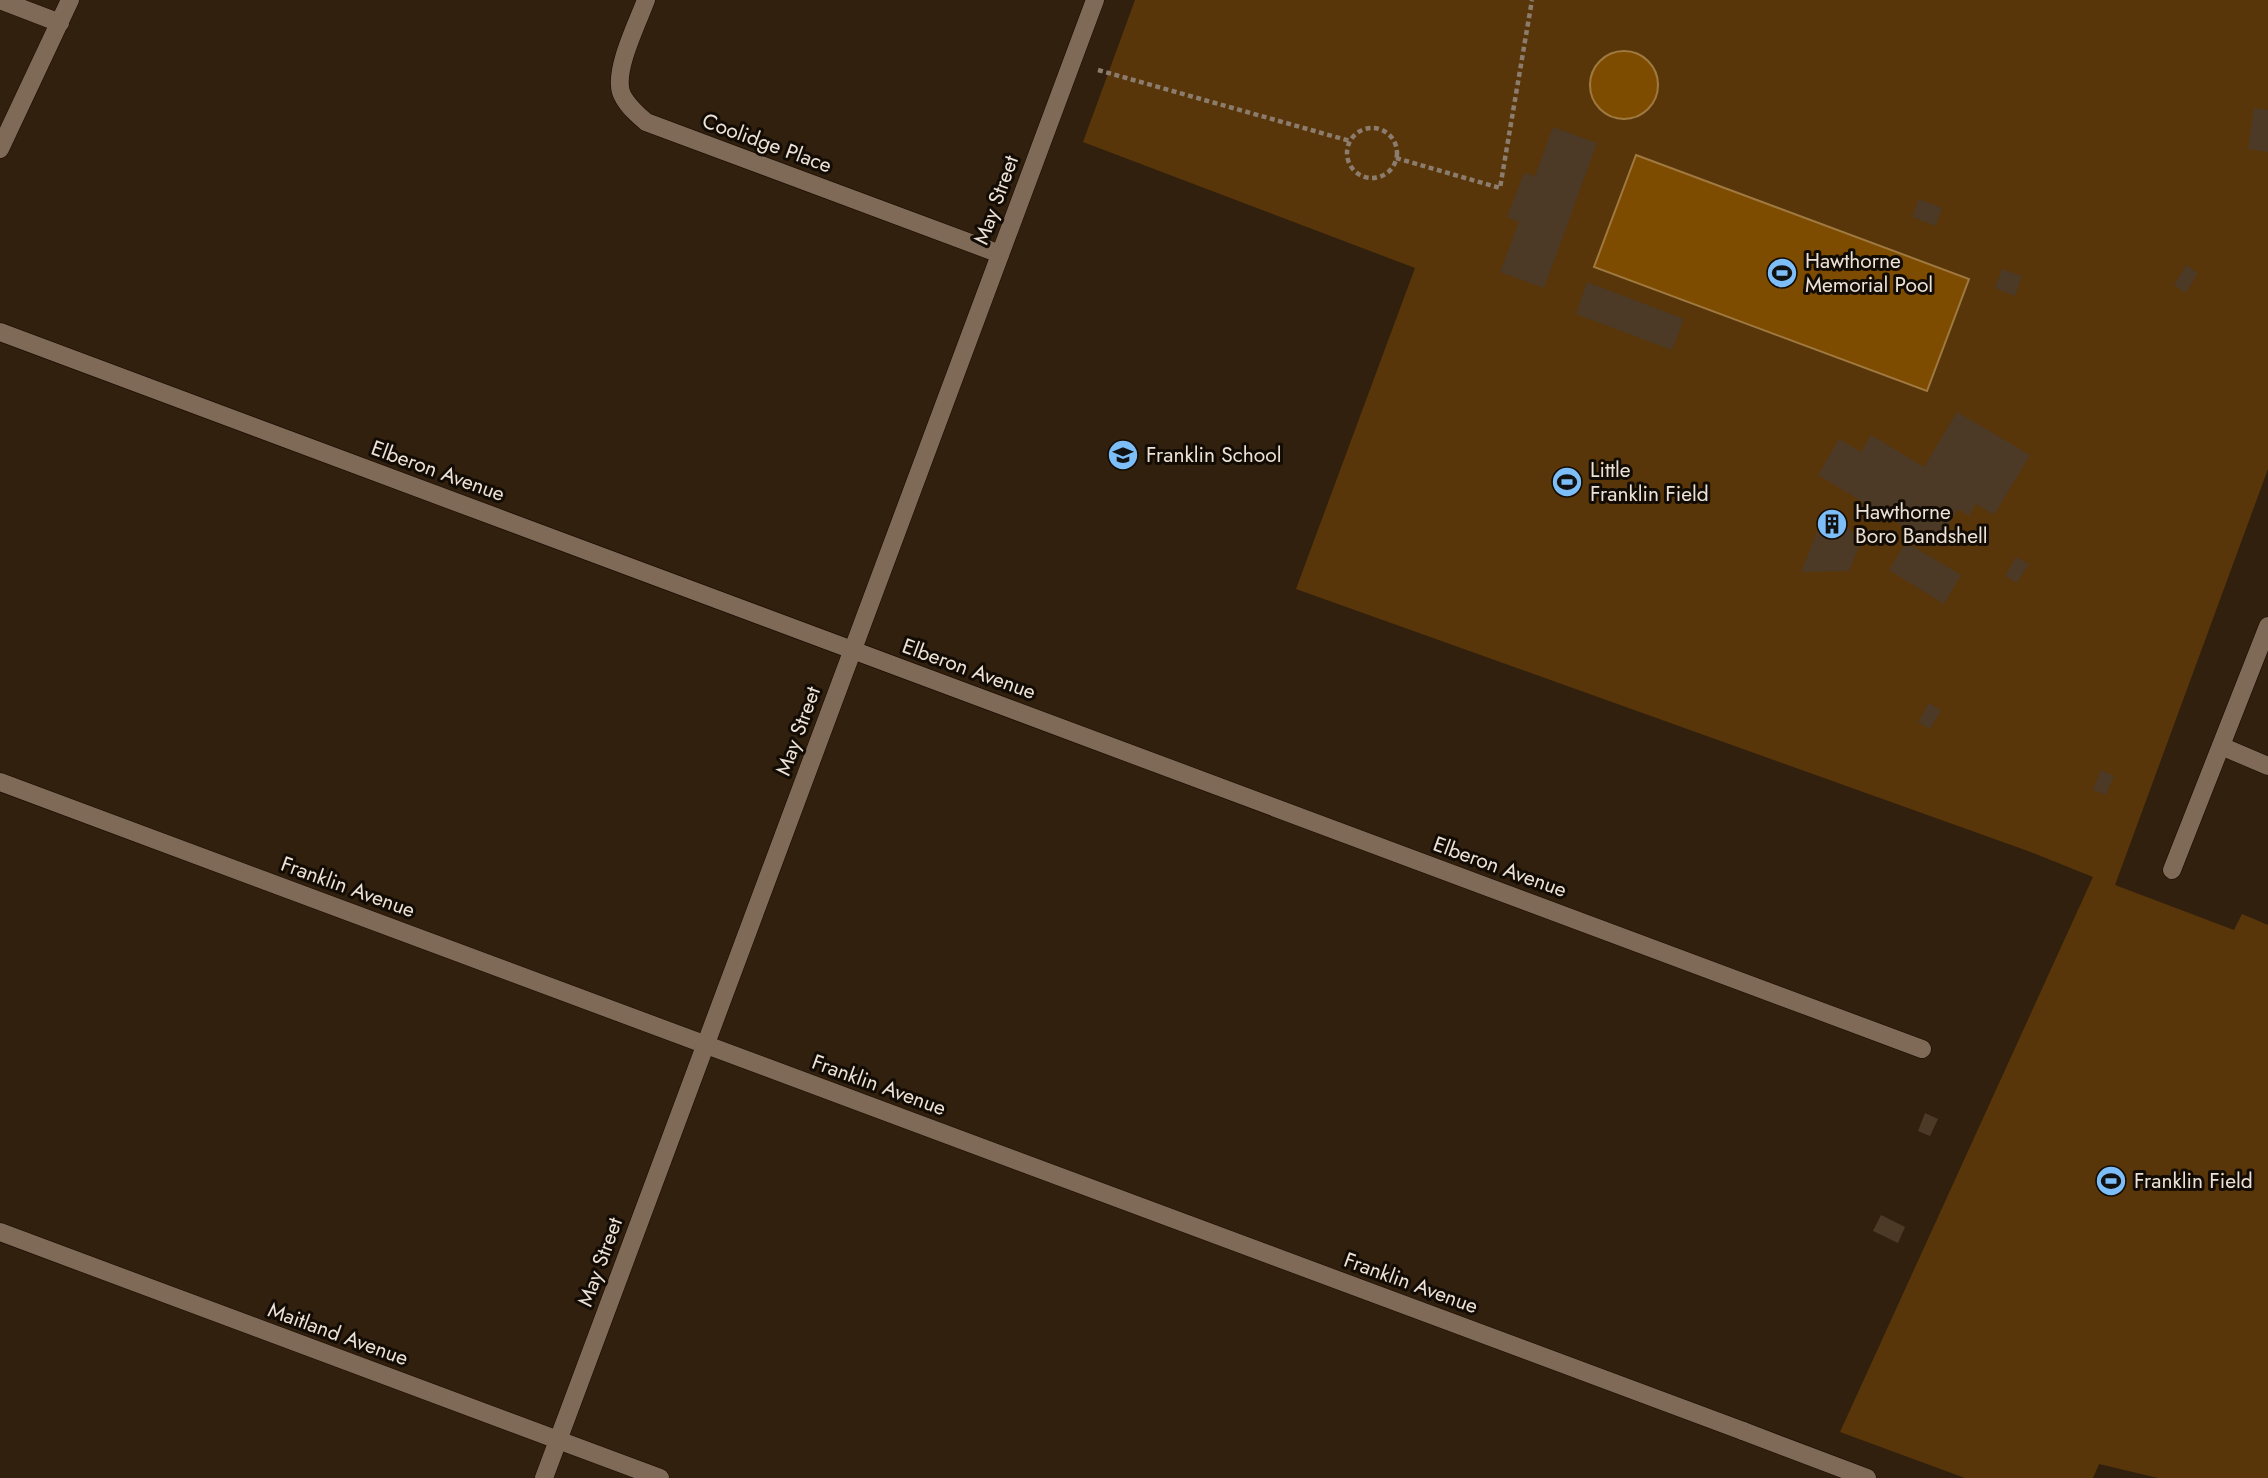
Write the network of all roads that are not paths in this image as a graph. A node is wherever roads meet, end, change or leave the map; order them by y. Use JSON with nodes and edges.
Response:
{"nodes":[{"id":1,"x":0,"y":0,"type":"edge"},
{"id":2,"x":70,"y":0,"type":"edge"},
{"id":3,"x":646,"y":0,"type":"edge"},
{"id":4,"x":1095,"y":0,"type":"edge"},
{"id":5,"x":60,"y":23,"type":"junction"},
{"id":6,"x":0,"y":149,"type":"edge"},
{"id":7,"x":1000,"y":254,"type":"junction"},
{"id":8,"x":0,"y":332,"type":"edge"},
{"id":9,"x":2268,"y":626,"type":"edge"},
{"id":10,"x":853,"y":650,"type":"junction"},
{"id":11,"x":2221,"y":746,"type":"junction"},
{"id":12,"x":2268,"y":766,"type":"edge"},
{"id":13,"x":0,"y":782,"type":"edge"},
{"id":14,"x":2172,"y":870,"type":"dead end"},
{"id":15,"x":705,"y":1045,"type":"junction"},
{"id":16,"x":1922,"y":1049,"type":"dead end"},
{"id":17,"x":0,"y":1232,"type":"edge"},
{"id":18,"x":558,"y":1440,"type":"junction"},
{"id":19,"x":544,"y":1478,"type":"edge"},
{"id":20,"x":660,"y":1478,"type":"edge"},
{"id":21,"x":1867,"y":1478,"type":"edge"}],
"edges":[{"from":1,"to":5,"type":"street"},
{"from":2,"to":5,"type":"street"},
{"from":3,"to":7,"type":"street","name":"Coolidge Place"},
{"from":4,"to":7,"type":"street","name":"May Street"},
{"from":5,"to":6,"type":"street"},
{"from":7,"to":10,"type":"street","name":"May Street"},
{"from":8,"to":10,"type":"street","name":"Elberon Avenue"},
{"from":9,"to":11,"type":"street"},
{"from":10,"to":15,"type":"street","name":"May Street"},
{"from":10,"to":16,"type":"street","name":"Elberon Avenue"},
{"from":11,"to":12,"type":"street"},
{"from":11,"to":14,"type":"street"},
{"from":13,"to":15,"type":"street","name":"Franklin Avenue"},
{"from":15,"to":18,"type":"street","name":"May Street"},
{"from":15,"to":21,"type":"street","name":"Franklin Avenue"},
{"from":17,"to":18,"type":"street","name":"Maitland Avenue"},
{"from":18,"to":19,"type":"street","name":"May Street"},
{"from":18,"to":20,"type":"street","name":"Maitland Avenue"}]}
